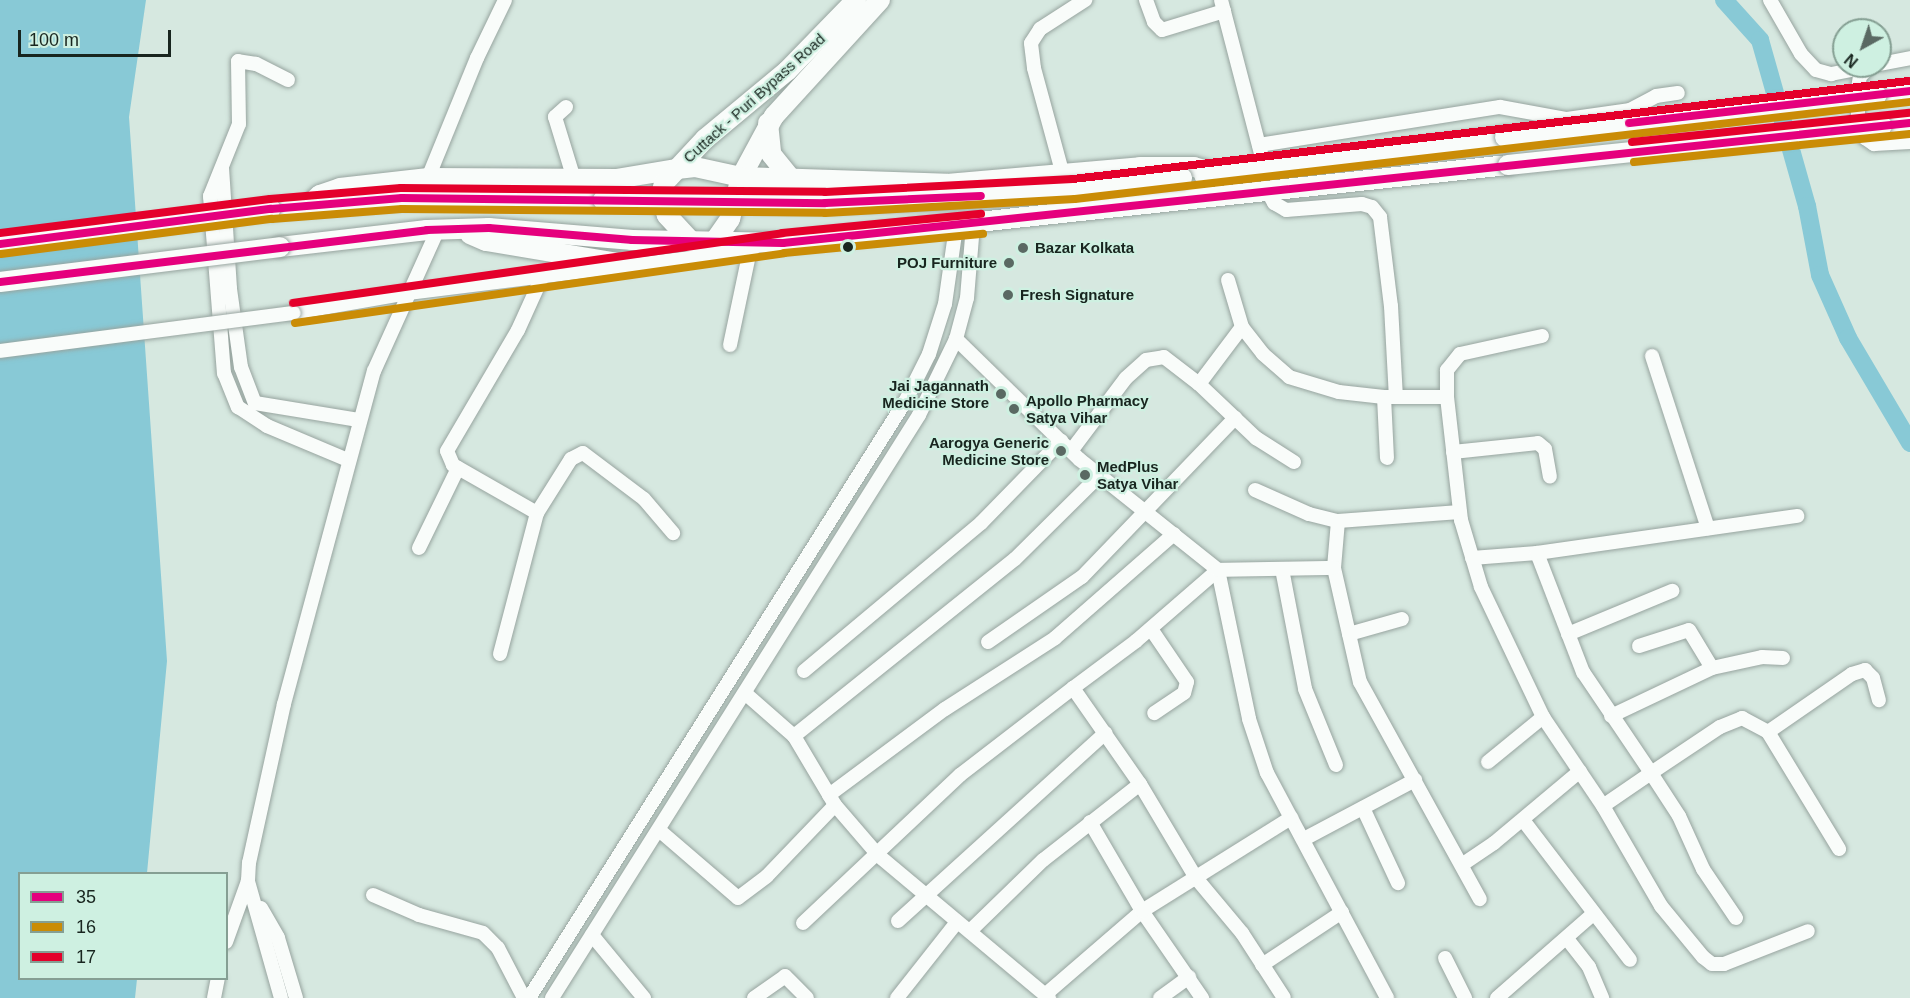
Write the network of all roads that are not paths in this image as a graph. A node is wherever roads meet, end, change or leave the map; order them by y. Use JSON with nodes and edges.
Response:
{"nodes":[{"id":1,"x":506,"y":0,"type":"edge"},
{"id":2,"x":856,"y":0,"type":"edge"},
{"id":3,"x":880,"y":0,"type":"edge"},
{"id":4,"x":1085,"y":0,"type":"edge"},
{"id":5,"x":1146,"y":0,"type":"edge"},
{"id":6,"x":1770,"y":0,"type":"edge"},
{"id":7,"x":1222,"y":5,"type":"edge"},
{"id":8,"x":1910,"y":58,"type":"edge"},
{"id":9,"x":1892,"y":62,"type":"edge"},
{"id":10,"x":1832,"y":74,"type":"edge"},
{"id":11,"x":1860,"y":78,"type":"edge"},
{"id":12,"x":288,"y":80,"type":"dead end"},
{"id":13,"x":1910,"y":91,"type":"edge"},
{"id":14,"x":1678,"y":93,"type":"dead end"},
{"id":15,"x":566,"y":107,"type":"dead end"},
{"id":16,"x":768,"y":123,"type":"junction"},
{"id":17,"x":1910,"y":123,"type":"edge"},
{"id":18,"x":1910,"y":142,"type":"edge"},
{"id":19,"x":1263,"y":144,"type":"junction"},
{"id":20,"x":696,"y":149,"type":"junction"},
{"id":21,"x":1270,"y":161,"type":"junction"},
{"id":22,"x":221,"y":163,"type":"junction"},
{"id":23,"x":677,"y":169,"type":"junction"},
{"id":24,"x":1215,"y":173,"type":"junction"},
{"id":25,"x":1063,"y":175,"type":"junction"},
{"id":26,"x":645,"y":176,"type":"junction"},
{"id":27,"x":741,"y":177,"type":"junction"},
{"id":28,"x":428,"y":178,"type":"junction"},
{"id":29,"x":574,"y":179,"type":"junction"},
{"id":30,"x":791,"y":179,"type":"junction"},
{"id":31,"x":1280,"y":201,"type":"junction"},
{"id":32,"x":308,"y":206,"type":"junction"},
{"id":33,"x":964,"y":226,"type":"junction"},
{"id":34,"x":447,"y":229,"type":"junction"},
{"id":35,"x":689,"y":239,"type":"junction"},
{"id":36,"x":716,"y":239,"type":"junction"},
{"id":37,"x":783,"y":243,"type":"junction"},
{"id":38,"x":0,"y":244,"type":"edge"},
{"id":39,"x":750,"y":250,"type":"junction"},
{"id":40,"x":629,"y":265,"type":"junction"},
{"id":41,"x":542,"y":277,"type":"junction"},
{"id":42,"x":1228,"y":280,"type":"dead end"},
{"id":43,"x":0,"y":282,"type":"edge"},
{"id":44,"x":409,"y":293,"type":"junction"},
{"id":45,"x":1242,"y":327,"type":"junction"},
{"id":46,"x":1542,"y":336,"type":"dead end"},
{"id":47,"x":956,"y":339,"type":"junction"},
{"id":48,"x":730,"y":345,"type":"dead end"},
{"id":49,"x":0,"y":351,"type":"edge"},
{"id":50,"x":1652,"y":356,"type":"dead end"},
{"id":51,"x":1199,"y":384,"type":"junction"},
{"id":52,"x":1390,"y":397,"type":"junction"},
{"id":53,"x":1447,"y":397,"type":"junction"},
{"id":54,"x":1235,"y":418,"type":"junction"},
{"id":55,"x":359,"y":420,"type":"junction"},
{"id":56,"x":1066,"y":446,"type":"junction"},
{"id":57,"x":1453,"y":452,"type":"junction"},
{"id":58,"x":1387,"y":458,"type":"dead end"},
{"id":59,"x":348,"y":460,"type":"junction"},
{"id":60,"x":1294,"y":462,"type":"dead end"},
{"id":61,"x":458,"y":468,"type":"junction"},
{"id":62,"x":1100,"y":476,"type":"junction"},
{"id":63,"x":1550,"y":477,"type":"dead end"},
{"id":64,"x":1255,"y":490,"type":"dead end"},
{"id":65,"x":1144,"y":511,"type":"junction"},
{"id":66,"x":1460,"y":512,"type":"junction"},
{"id":67,"x":537,"y":513,"type":"junction"},
{"id":68,"x":1797,"y":516,"type":"dead end"},
{"id":69,"x":1338,"y":521,"type":"junction"},
{"id":70,"x":1708,"y":528,"type":"junction"},
{"id":71,"x":674,"y":533,"type":"dead end"},
{"id":72,"x":1174,"y":534,"type":"junction"},
{"id":73,"x":419,"y":548,"type":"dead end"},
{"id":74,"x":1536,"y":553,"type":"junction"},
{"id":75,"x":1472,"y":558,"type":"junction"},
{"id":76,"x":1334,"y":568,"type":"junction"},
{"id":77,"x":1282,"y":569,"type":"junction"},
{"id":78,"x":1218,"y":570,"type":"junction"},
{"id":79,"x":1672,"y":591,"type":"dead end"},
{"id":80,"x":1402,"y":619,"type":"dead end"},
{"id":81,"x":1151,"y":629,"type":"junction"},
{"id":82,"x":1349,"y":634,"type":"junction"},
{"id":83,"x":1568,"y":634,"type":"junction"},
{"id":84,"x":988,"y":642,"type":"dead end"},
{"id":85,"x":1639,"y":646,"type":"dead end"},
{"id":86,"x":500,"y":654,"type":"dead end"},
{"id":87,"x":1783,"y":658,"type":"dead end"},
{"id":88,"x":1712,"y":668,"type":"junction"},
{"id":89,"x":804,"y":670,"type":"dead end"},
{"id":90,"x":1073,"y":688,"type":"junction"},
{"id":91,"x":746,"y":694,"type":"junction"},
{"id":92,"x":1879,"y":700,"type":"dead end"},
{"id":93,"x":1154,"y":712,"type":"dead end"},
{"id":94,"x":1611,"y":716,"type":"junction"},
{"id":95,"x":1543,"y":717,"type":"junction"},
{"id":96,"x":1768,"y":732,"type":"junction"},
{"id":97,"x":1105,"y":733,"type":"junction"},
{"id":98,"x":794,"y":736,"type":"junction"},
{"id":99,"x":1488,"y":762,"type":"dead end"},
{"id":100,"x":1336,"y":765,"type":"dead end"},
{"id":101,"x":1580,"y":771,"type":"junction"},
{"id":102,"x":1652,"y":773,"type":"junction"},
{"id":103,"x":1415,"y":780,"type":"junction"},
{"id":104,"x":1140,"y":784,"type":"junction"},
{"id":105,"x":832,"y":800,"type":"junction"},
{"id":106,"x":1604,"y":806,"type":"junction"},
{"id":107,"x":1363,"y":808,"type":"junction"},
{"id":108,"x":1291,"y":818,"type":"junction"},
{"id":109,"x":1523,"y":820,"type":"junction"},
{"id":110,"x":1090,"y":822,"type":"junction"},
{"id":111,"x":659,"y":830,"type":"junction"},
{"id":112,"x":1304,"y":839,"type":"junction"},
{"id":113,"x":1839,"y":849,"type":"dead end"},
{"id":114,"x":878,"y":855,"type":"junction"},
{"id":115,"x":1462,"y":864,"type":"junction"},
{"id":116,"x":1196,"y":878,"type":"junction"},
{"id":117,"x":1398,"y":883,"type":"dead end"},
{"id":118,"x":249,"y":886,"type":"junction"},
{"id":119,"x":372,"y":895,"type":"dead end"},
{"id":120,"x":924,"y":896,"type":"junction"},
{"id":121,"x":1480,"y":899,"type":"dead end"},
{"id":122,"x":1142,"y":911,"type":"junction"},
{"id":123,"x":1342,"y":912,"type":"junction"},
{"id":124,"x":1593,"y":914,"type":"junction"},
{"id":125,"x":1736,"y":918,"type":"dead end"},
{"id":126,"x":898,"y":921,"type":"dead end"},
{"id":127,"x":957,"y":922,"type":"junction"},
{"id":128,"x":803,"y":923,"type":"dead end"},
{"id":129,"x":970,"y":931,"type":"junction"},
{"id":130,"x":1808,"y":931,"type":"dead end"},
{"id":131,"x":592,"y":935,"type":"junction"},
{"id":132,"x":228,"y":937,"type":"edge"},
{"id":133,"x":1568,"y":940,"type":"junction"},
{"id":134,"x":1445,"y":958,"type":"dead end"},
{"id":135,"x":1630,"y":960,"type":"dead end"},
{"id":136,"x":1262,"y":965,"type":"junction"},
{"id":137,"x":545,"y":974,"type":"junction"},
{"id":138,"x":1189,"y":977,"type":"junction"},
{"id":139,"x":218,"y":980,"type":"edge"},
{"id":140,"x":561,"y":985,"type":"junction"},
{"id":141,"x":1048,"y":996,"type":"edge"},
{"id":142,"x":214,"y":998,"type":"edge"},
{"id":143,"x":281,"y":998,"type":"edge"},
{"id":144,"x":296,"y":998,"type":"edge"},
{"id":145,"x":526,"y":998,"type":"edge"},
{"id":146,"x":552,"y":998,"type":"edge"},
{"id":147,"x":644,"y":998,"type":"edge"},
{"id":148,"x":754,"y":998,"type":"edge"},
{"id":149,"x":807,"y":998,"type":"edge"},
{"id":150,"x":897,"y":998,"type":"edge"},
{"id":151,"x":1161,"y":998,"type":"edge"},
{"id":152,"x":1202,"y":998,"type":"edge"},
{"id":153,"x":1284,"y":998,"type":"edge"},
{"id":154,"x":1388,"y":998,"type":"edge"},
{"id":155,"x":1465,"y":998,"type":"edge"},
{"id":156,"x":1497,"y":998,"type":"edge"},
{"id":157,"x":1602,"y":998,"type":"edge"}],
"edges":[{"from":1,"to":28,"type":"street"},
{"from":2,"to":20,"type":"highway","name":"Cuttack - Puri Bypass Road"},
{"from":3,"to":16,"type":"highway","name":"Cuttack - Puri Bypass Road"},
{"from":4,"to":25,"type":"street"},
{"from":5,"to":7,"type":"street"},
{"from":6,"to":10,"type":"street"},
{"from":7,"to":19,"type":"street"},
{"from":8,"to":9,"type":"street"},
{"from":11,"to":18,"type":"street"},
{"from":12,"to":22,"type":"street"},
{"from":13,"to":21,"type":"highway","bridge":true},
{"from":14,"to":19,"type":"street"},
{"from":15,"to":29,"type":"street"},
{"from":16,"to":27,"type":"highway","name":"Cuttack - Puri Bypass Road"},
{"from":16,"to":30,"type":"highway"},
{"from":17,"to":31,"type":"highway","bridge":true},
{"from":19,"to":21,"type":"street"},
{"from":20,"to":23,"type":"highway","name":"Cuttack - Puri Bypass Road"},
{"from":20,"to":26,"type":"highway"},
{"from":21,"to":24,"type":"highway"},
{"from":22,"to":55,"type":"street"},
{"from":22,"to":59,"type":"street"},
{"from":23,"to":26,"type":"highway"},
{"from":23,"to":27,"type":"highway"},
{"from":23,"to":35,"type":"highway"},
{"from":24,"to":25,"type":"highway"},
{"from":24,"to":32,"type":"highway","bridge":true},
{"from":25,"to":30,"type":"highway"},
{"from":26,"to":29,"type":"highway"},
{"from":27,"to":30,"type":"highway"},
{"from":27,"to":36,"type":"highway"},
{"from":28,"to":29,"type":"highway"},
{"from":28,"to":32,"type":"highway"},
{"from":31,"to":33,"type":"highway"},
{"from":31,"to":52,"type":"street"},
{"from":32,"to":38,"type":"highway","bridge":true},
{"from":33,"to":37,"type":"highway"},
{"from":33,"to":47,"type":"street"},
{"from":33,"to":137,"type":"street"},
{"from":34,"to":35,"type":"highway"},
{"from":34,"to":40,"type":"highway"},
{"from":34,"to":43,"type":"highway","bridge":true},
{"from":34,"to":44,"type":"street"},
{"from":35,"to":36,"type":"highway"},
{"from":36,"to":37,"type":"highway"},
{"from":37,"to":39,"type":"street"},
{"from":39,"to":40,"type":"street"},
{"from":39,"to":48,"type":"street"},
{"from":40,"to":41,"type":"street"},
{"from":41,"to":44,"type":"street"},
{"from":41,"to":61,"type":"street"},
{"from":42,"to":45,"type":"street"},
{"from":44,"to":49,"type":"street","bridge":true},
{"from":44,"to":55,"type":"street"},
{"from":45,"to":51,"type":"street"},
{"from":45,"to":52,"type":"street"},
{"from":46,"to":53,"type":"street"},
{"from":47,"to":56,"type":"street"},
{"from":47,"to":91,"type":"street"},
{"from":50,"to":70,"type":"street"},
{"from":51,"to":54,"type":"street"},
{"from":51,"to":56,"type":"street"},
{"from":52,"to":53,"type":"street"},
{"from":52,"to":58,"type":"street"},
{"from":53,"to":57,"type":"street"},
{"from":54,"to":60,"type":"street"},
{"from":54,"to":65,"type":"street"},
{"from":55,"to":59,"type":"street"},
{"from":56,"to":62,"type":"street"},
{"from":56,"to":89,"type":"street"},
{"from":57,"to":63,"type":"street"},
{"from":57,"to":66,"type":"street"},
{"from":59,"to":118,"type":"street"},
{"from":61,"to":67,"type":"street"},
{"from":61,"to":73,"type":"street"},
{"from":62,"to":65,"type":"street"},
{"from":62,"to":98,"type":"street"},
{"from":64,"to":69,"type":"street"},
{"from":65,"to":72,"type":"street"},
{"from":65,"to":84,"type":"street"},
{"from":66,"to":69,"type":"street"},
{"from":66,"to":75,"type":"street"},
{"from":67,"to":71,"type":"street"},
{"from":67,"to":86,"type":"street"},
{"from":68,"to":70,"type":"street"},
{"from":69,"to":76,"type":"street"},
{"from":70,"to":74,"type":"street"},
{"from":72,"to":78,"type":"street"},
{"from":72,"to":105,"type":"street"},
{"from":74,"to":75,"type":"street"},
{"from":74,"to":83,"type":"street"},
{"from":75,"to":95,"type":"street"},
{"from":76,"to":77,"type":"street"},
{"from":76,"to":82,"type":"street"},
{"from":77,"to":78,"type":"street"},
{"from":77,"to":100,"type":"street"},
{"from":78,"to":81,"type":"street"},
{"from":78,"to":108,"type":"street"},
{"from":79,"to":83,"type":"street"},
{"from":80,"to":82,"type":"street"},
{"from":81,"to":90,"type":"street"},
{"from":81,"to":93,"type":"street"},
{"from":82,"to":103,"type":"street"},
{"from":83,"to":94,"type":"street"},
{"from":85,"to":88,"type":"street"},
{"from":87,"to":88,"type":"street"},
{"from":88,"to":94,"type":"street"},
{"from":90,"to":97,"type":"street"},
{"from":90,"to":114,"type":"street"},
{"from":91,"to":98,"type":"street"},
{"from":91,"to":111,"type":"street"},
{"from":92,"to":96,"type":"street"},
{"from":94,"to":102,"type":"street"},
{"from":95,"to":99,"type":"street"},
{"from":95,"to":101,"type":"street"},
{"from":96,"to":102,"type":"street"},
{"from":96,"to":113,"type":"street"},
{"from":97,"to":104,"type":"street"},
{"from":97,"to":120,"type":"street"},
{"from":98,"to":105,"type":"street"},
{"from":101,"to":106,"type":"street"},
{"from":101,"to":109,"type":"street"},
{"from":102,"to":106,"type":"street"},
{"from":102,"to":125,"type":"street"},
{"from":103,"to":107,"type":"street"},
{"from":103,"to":115,"type":"street"},
{"from":104,"to":110,"type":"street"},
{"from":104,"to":116,"type":"street"},
{"from":105,"to":111,"type":"street"},
{"from":105,"to":114,"type":"street"},
{"from":106,"to":130,"type":"street"},
{"from":107,"to":112,"type":"street"},
{"from":107,"to":117,"type":"street"},
{"from":108,"to":112,"type":"street"},
{"from":108,"to":116,"type":"street"},
{"from":109,"to":115,"type":"street"},
{"from":109,"to":124,"type":"street"},
{"from":110,"to":122,"type":"street"},
{"from":110,"to":129,"type":"street"},
{"from":111,"to":131,"type":"street"},
{"from":112,"to":123,"type":"street"},
{"from":114,"to":120,"type":"street"},
{"from":114,"to":128,"type":"street"},
{"from":115,"to":121,"type":"street"},
{"from":116,"to":122,"type":"street"},
{"from":116,"to":136,"type":"street"},
{"from":118,"to":132,"type":"street"},
{"from":118,"to":143,"type":"street"},
{"from":118,"to":144,"type":"street"},
{"from":119,"to":145,"type":"street"},
{"from":120,"to":126,"type":"street"},
{"from":120,"to":127,"type":"street"},
{"from":122,"to":138,"type":"street"},
{"from":122,"to":141,"type":"street"},
{"from":123,"to":136,"type":"street"},
{"from":123,"to":154,"type":"street"},
{"from":124,"to":133,"type":"street"},
{"from":124,"to":135,"type":"street"},
{"from":127,"to":129,"type":"street"},
{"from":127,"to":150,"type":"street"},
{"from":129,"to":141,"type":"street"},
{"from":131,"to":140,"type":"street"},
{"from":131,"to":147,"type":"street"},
{"from":133,"to":156,"type":"street"},
{"from":133,"to":157,"type":"street"},
{"from":134,"to":155,"type":"street"},
{"from":136,"to":153,"type":"street"},
{"from":137,"to":140,"type":"street"},
{"from":137,"to":145,"type":"street"},
{"from":138,"to":151,"type":"street"},
{"from":138,"to":152,"type":"street"},
{"from":139,"to":142,"type":"street"},
{"from":140,"to":146,"type":"street"},
{"from":148,"to":149,"type":"street"}]}
